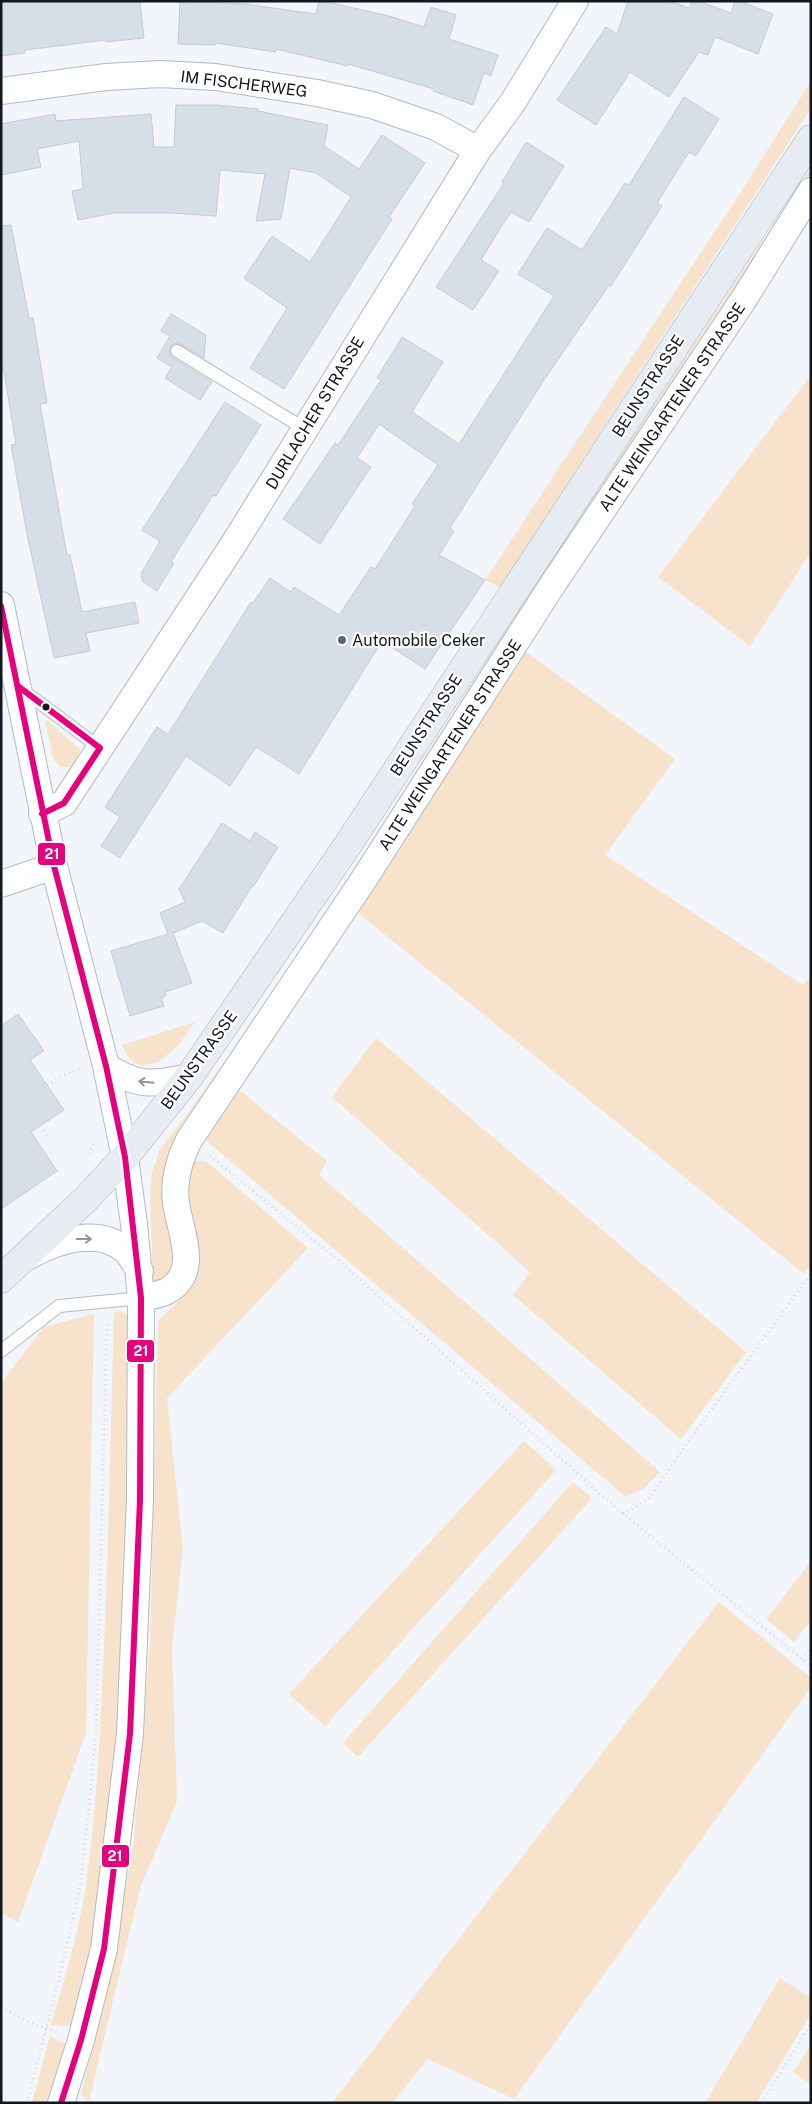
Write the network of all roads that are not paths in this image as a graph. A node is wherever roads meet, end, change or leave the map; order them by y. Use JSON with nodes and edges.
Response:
{"nodes":[{"id":1,"x":575,"y":1,"type":"edge"},
{"id":2,"x":1,"y":91,"type":"edge"},
{"id":3,"x":811,"y":139,"type":"edge"},
{"id":4,"x":478,"y":150,"type":"junction"},
{"id":5,"x":811,"y":191,"type":"edge"},
{"id":6,"x":178,"y":351,"type":"dead end"},
{"id":7,"x":305,"y":429,"type":"junction"},
{"id":8,"x":1,"y":605,"type":"edge"},
{"id":9,"x":19,"y":687,"type":"junction"},
{"id":10,"x":100,"y":748,"type":"junction"},
{"id":11,"x":42,"y":814,"type":"junction"},
{"id":12,"x":54,"y":866,"type":"junction"},
{"id":13,"x":1,"y":884,"type":"edge"},
{"id":14,"x":105,"y":1064,"type":"junction"},
{"id":15,"x":189,"y":1077,"type":"junction"},
{"id":16,"x":125,"y":1157,"type":"junction"},
{"id":17,"x":22,"y":1260,"type":"junction"},
{"id":18,"x":140,"y":1270,"type":"junction"},
{"id":19,"x":1,"y":1279,"type":"edge"},
{"id":20,"x":141,"y":1298,"type":"junction"},
{"id":21,"x":1,"y":1351,"type":"edge"},
{"id":22,"x":61,"y":2103,"type":"edge"}],
"edges":[{"from":1,"to":4,"type":"street","name":"DURLACHER STRASSE"},
{"from":2,"to":4,"type":"street","name":"IM FISCHERWEG"},
{"from":3,"to":15,"type":"main road","name":"BEUNSTRASSE"},
{"from":4,"to":7,"type":"street","name":"DURLACHER STRASSE"},
{"from":5,"to":20,"type":"street","name":"ALTE WEINGARTENER STRASSE"},
{"from":6,"to":7,"type":"lane"},
{"from":7,"to":10,"type":"street","name":"DURLACHER STRASSE"},
{"from":8,"to":9,"type":"street"},
{"from":9,"to":10,"type":"lane"},
{"from":9,"to":11,"type":"street"},
{"from":10,"to":11,"type":"street","name":"DURLACHER STRASSE"},
{"from":11,"to":12,"type":"street"},
{"from":12,"to":13,"type":"street"},
{"from":12,"to":14,"type":"street"},
{"from":15,"to":14,"type":"street","one_way":true},
{"from":14,"to":16,"type":"street"},
{"from":15,"to":16,"type":"main road","name":"BEUNSTRASSE"},
{"from":16,"to":17,"type":"main road","name":"BEUNSTRASSE"},
{"from":16,"to":18,"type":"street"},
{"from":17,"to":18,"type":"street","one_way":true},
{"from":17,"to":19,"type":"main road","name":"BEUNSTRASSE"},
{"from":18,"to":20,"type":"street"},
{"from":20,"to":21,"type":"lane"},
{"from":20,"to":22,"type":"street"}]}
